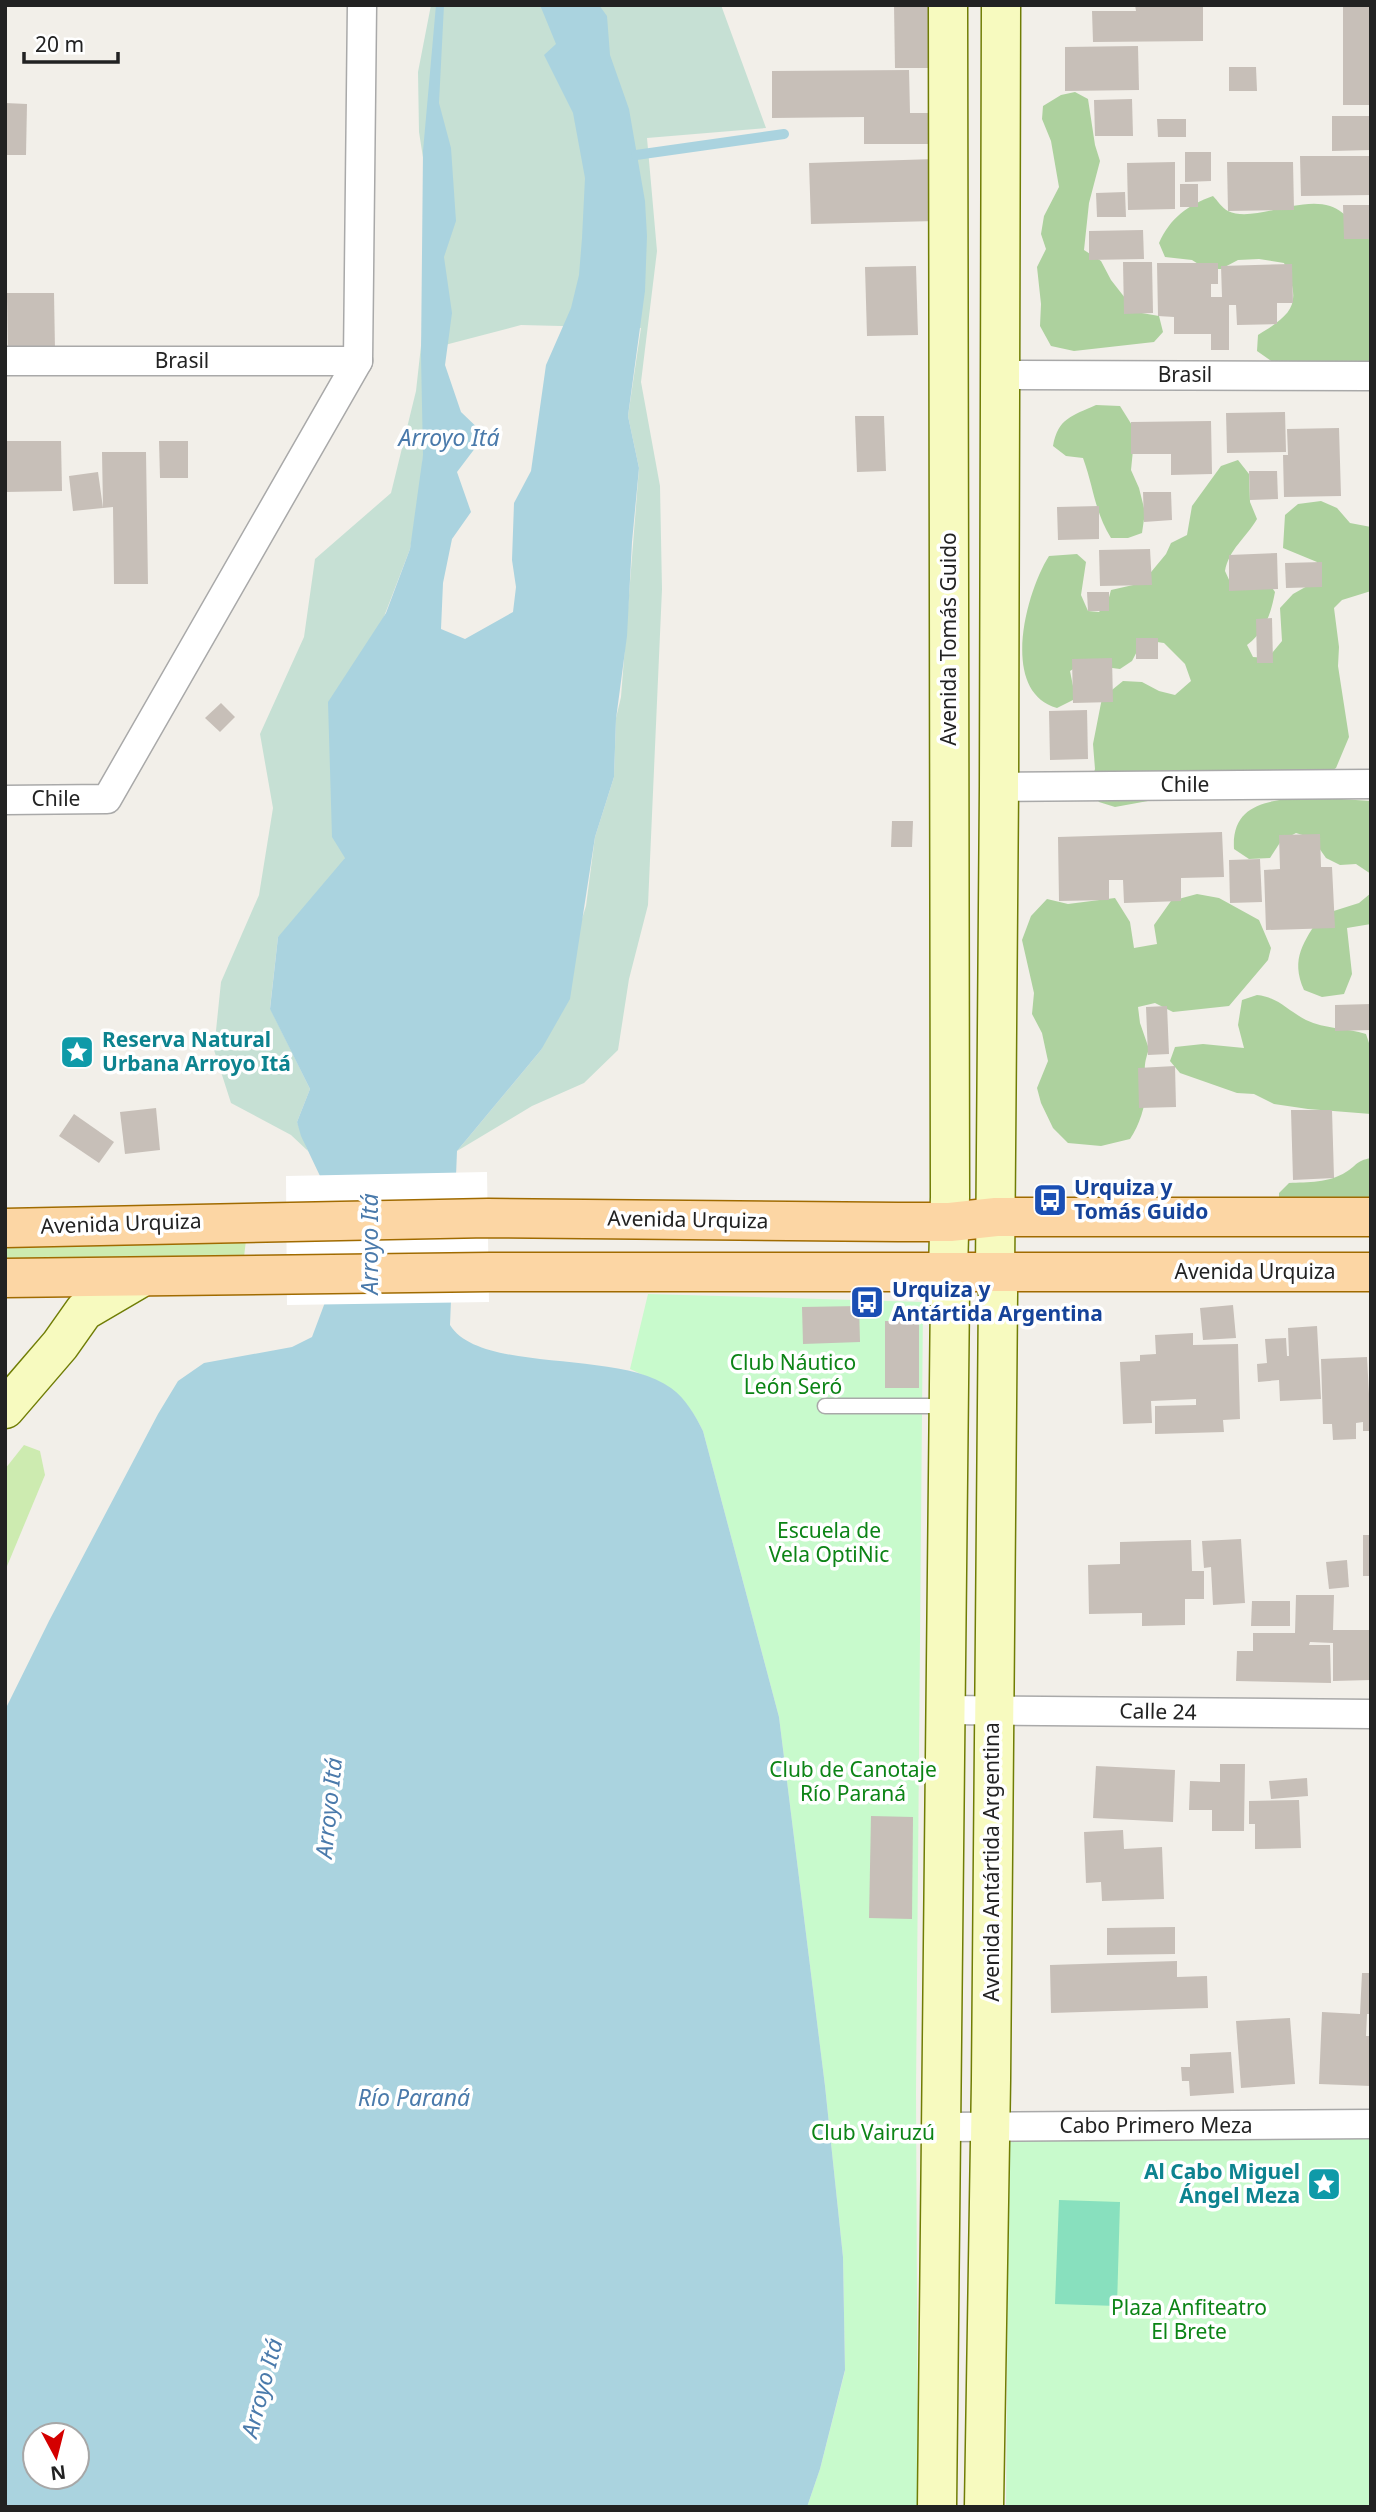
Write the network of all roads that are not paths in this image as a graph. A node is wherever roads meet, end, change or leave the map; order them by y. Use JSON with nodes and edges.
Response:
{"nodes":[{"id":1,"x":362,"y":5,"type":"edge"},
{"id":2,"x":948,"y":5,"type":"edge"},
{"id":3,"x":1001,"y":5,"type":"edge"},
{"id":4,"x":5,"y":361,"type":"edge"},
{"id":5,"x":358,"y":361,"type":"junction"},
{"id":6,"x":1000,"y":375,"type":"junction"},
{"id":7,"x":1371,"y":376,"type":"edge"},
{"id":8,"x":1371,"y":784,"type":"edge"},
{"id":9,"x":999,"y":787,"type":"junction"},
{"id":10,"x":5,"y":800,"type":"edge"},
{"id":11,"x":996,"y":1217,"type":"junction"},
{"id":12,"x":1371,"y":1217,"type":"edge"},
{"id":13,"x":950,"y":1222,"type":"junction"},
{"id":14,"x":5,"y":1227,"type":"edge"},
{"id":15,"x":948,"y":1272,"type":"junction"},
{"id":16,"x":995,"y":1272,"type":"junction"},
{"id":17,"x":1371,"y":1272,"type":"edge"},
{"id":18,"x":142,"y":1277,"type":"junction"},
{"id":19,"x":5,"y":1278,"type":"edge"},
{"id":20,"x":825,"y":1406,"type":"dead end"},
{"id":21,"x":949,"y":1406,"type":"junction"},
{"id":22,"x":5,"y":1409,"type":"edge"},
{"id":23,"x":946,"y":1710,"type":"junction"},
{"id":24,"x":993,"y":1710,"type":"junction"},
{"id":25,"x":1371,"y":1714,"type":"edge"},
{"id":26,"x":1371,"y":2124,"type":"edge"},
{"id":27,"x":942,"y":2127,"type":"junction"},
{"id":28,"x":989,"y":2127,"type":"junction"},
{"id":29,"x":937,"y":2507,"type":"edge"},
{"id":30,"x":984,"y":2507,"type":"edge"}],
"edges":[{"from":1,"to":5,"type":"street"},
{"from":2,"to":13,"type":"main road","name":"Avenida Tomás Guido"},
{"from":3,"to":6,"type":"main road"},
{"from":4,"to":5,"type":"street","name":"Brasil"},
{"from":5,"to":10,"type":"street","name":"Chile"},
{"from":6,"to":7,"type":"street","name":"Brasil"},
{"from":6,"to":9,"type":"main road"},
{"from":8,"to":9,"type":"street","name":"Chile"},
{"from":9,"to":11,"type":"main road"},
{"from":11,"to":12,"type":"main road","name":"Avenida Urquiza"},
{"from":11,"to":13,"type":"main road","name":"Avenida Urquiza"},
{"from":11,"to":16,"type":"main road","name":"Avenida Antártida Argentina"},
{"from":13,"to":14,"type":"main road","name":"Avenida Urquiza"},
{"from":13,"to":15,"type":"main road","name":"Avenida Tomás Guido"},
{"from":15,"to":16,"type":"main road","name":"Avenida Urquiza"},
{"from":15,"to":18,"type":"main road","name":"Avenida Urquiza"},
{"from":15,"to":21,"type":"main road"},
{"from":16,"to":17,"type":"main road","name":"Avenida Urquiza"},
{"from":16,"to":24,"type":"main road","name":"Avenida Antártida Argentina"},
{"from":18,"to":19,"type":"main road","name":"Avenida Urquiza"},
{"from":18,"to":22,"type":"main road"},
{"from":20,"to":21,"type":"lane"},
{"from":21,"to":23,"type":"main road"},
{"from":23,"to":24,"type":"street","name":"Calle 24"},
{"from":23,"to":27,"type":"main road"},
{"from":24,"to":25,"type":"street","name":"Calle 24"},
{"from":24,"to":28,"type":"main road","name":"Avenida Antártida Argentina"},
{"from":26,"to":28,"type":"street","name":"Cabo Primero Meza"},
{"from":27,"to":28,"type":"street","name":"Cabo Primero Meza"},
{"from":27,"to":29,"type":"main road"},
{"from":28,"to":30,"type":"main road","name":"Avenida Antártida Argentina"}]}
